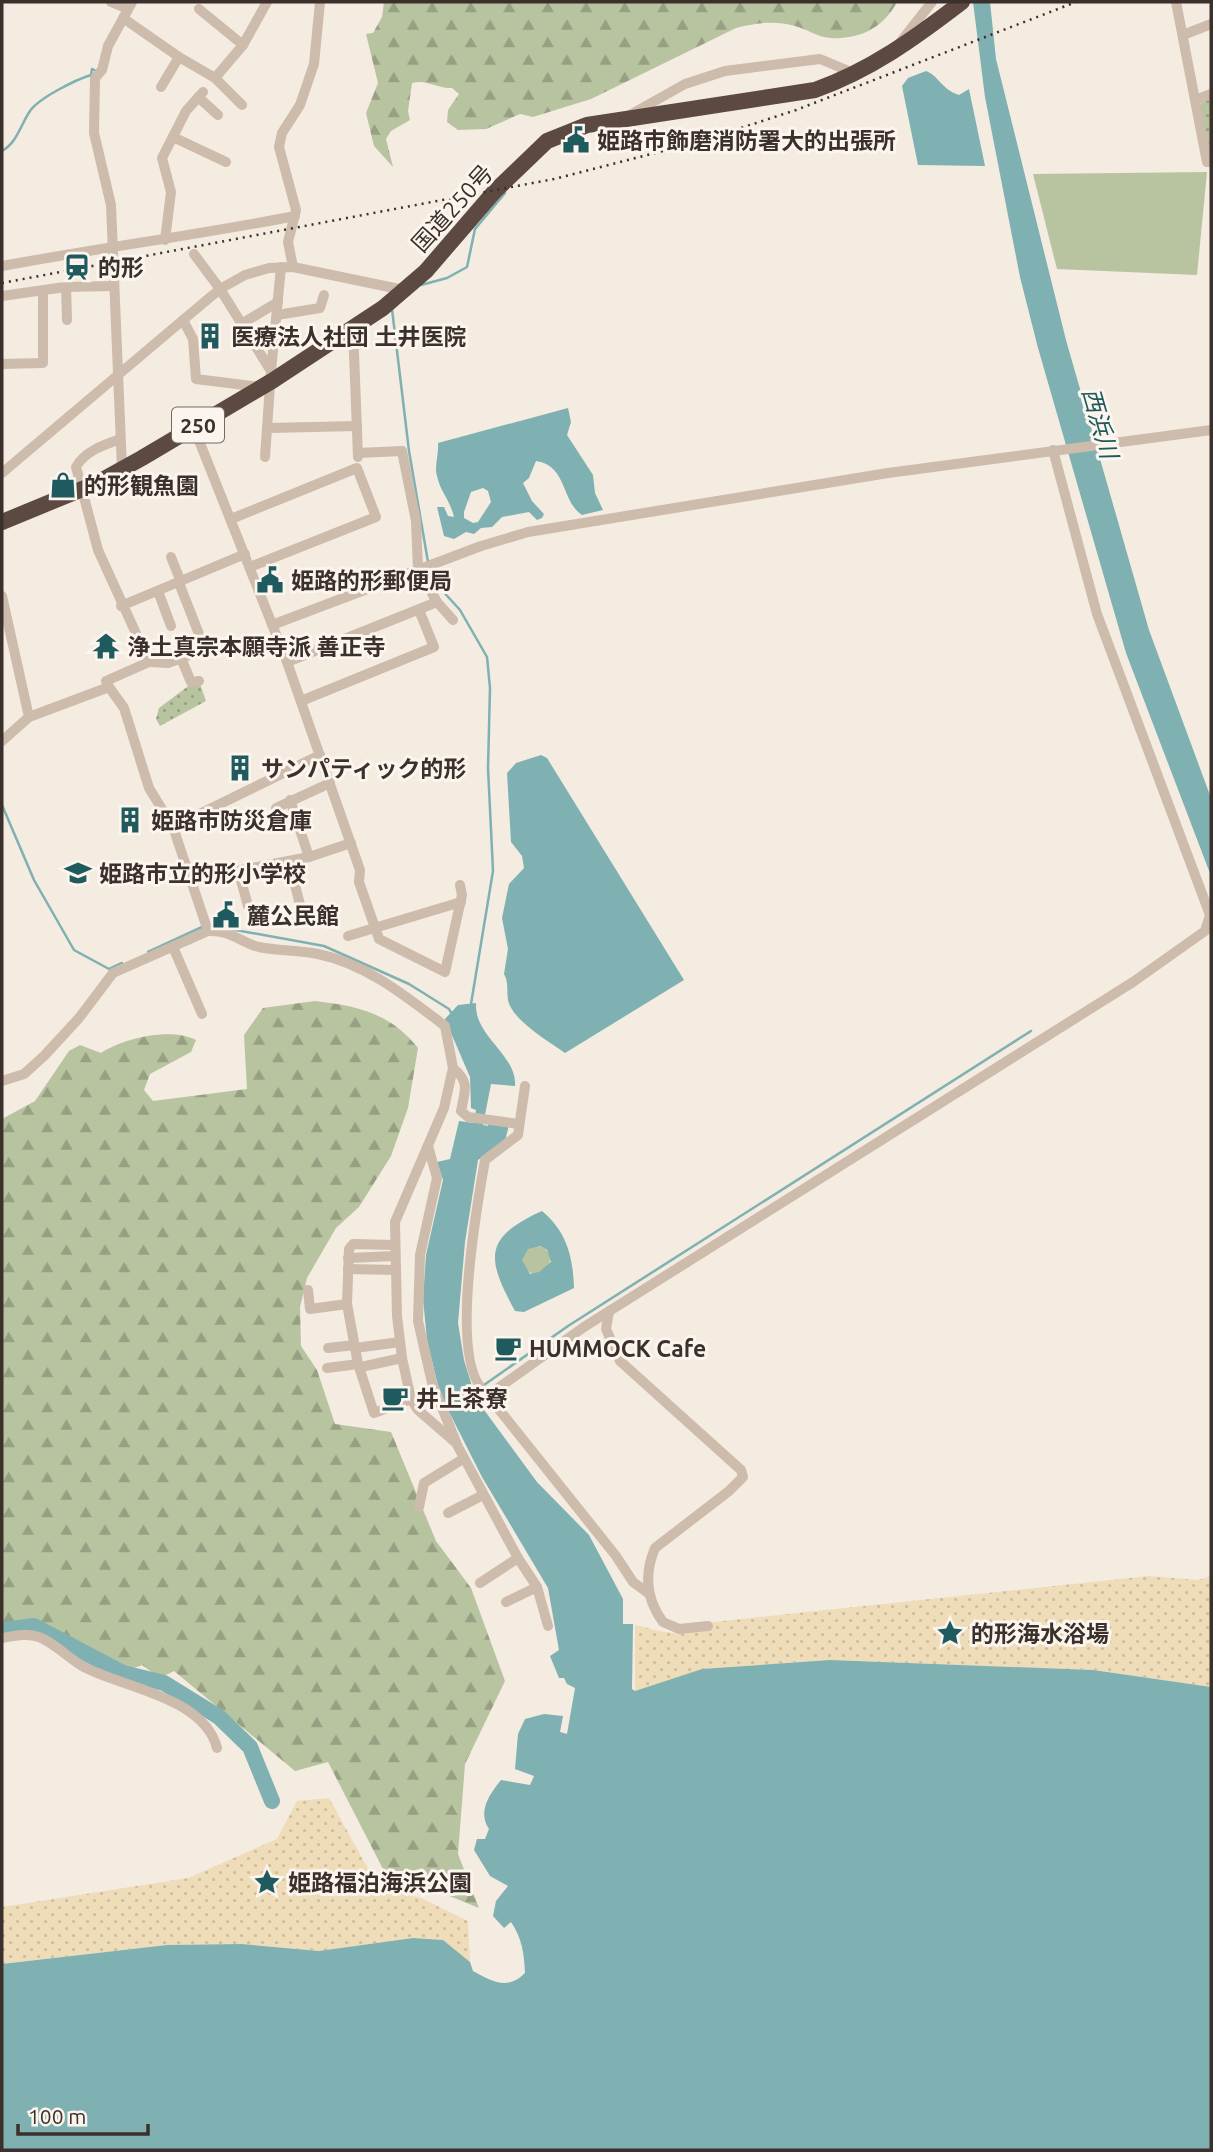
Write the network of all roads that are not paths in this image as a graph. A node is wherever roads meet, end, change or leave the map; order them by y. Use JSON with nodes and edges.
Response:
{"nodes":[{"id":1,"x":111,"y":2,"type":"edge"},
{"id":2,"x":267,"y":2,"type":"edge"},
{"id":3,"x":320,"y":2,"type":"edge"},
{"id":4,"x":932,"y":2,"type":"edge"},
{"id":5,"x":962,"y":2,"type":"edge"},
{"id":6,"x":1176,"y":2,"type":"edge"},
{"id":7,"x":128,"y":9,"type":"edge"},
{"id":8,"x":199,"y":9,"type":"dead end"},
{"id":9,"x":1211,"y":24,"type":"edge"},
{"id":10,"x":1183,"y":35,"type":"junction"},
{"id":11,"x":243,"y":45,"type":"junction"},
{"id":12,"x":894,"y":54,"type":"junction"},
{"id":13,"x":179,"y":57,"type":"junction"},
{"id":14,"x":856,"y":74,"type":"junction"},
{"id":15,"x":215,"y":78,"type":"junction"},
{"id":16,"x":161,"y":88,"type":"dead end"},
{"id":17,"x":1211,"y":94,"type":"edge"},
{"id":18,"x":1195,"y":100,"type":"junction"},
{"id":19,"x":242,"y":105,"type":"dead end"},
{"id":20,"x":218,"y":115,"type":"dead end"},
{"id":21,"x":623,"y":119,"type":"junction"},
{"id":22,"x":173,"y":137,"type":"junction"},
{"id":23,"x":226,"y":162,"type":"dead end"},
{"id":24,"x":1211,"y":162,"type":"edge"},
{"id":25,"x":295,"y":216,"type":"junction"},
{"id":26,"x":165,"y":240,"type":"junction"},
{"id":27,"x":112,"y":246,"type":"junction"},
{"id":28,"x":194,"y":254,"type":"dead end"},
{"id":29,"x":2,"y":265,"type":"edge"},
{"id":30,"x":281,"y":267,"type":"junction"},
{"id":31,"x":293,"y":267,"type":"junction"},
{"id":32,"x":113,"y":286,"type":"junction"},
{"id":33,"x":66,"y":287,"type":"junction"},
{"id":34,"x":220,"y":289,"type":"junction"},
{"id":35,"x":43,"y":290,"type":"junction"},
{"id":36,"x":400,"y":293,"type":"junction"},
{"id":37,"x":324,"y":295,"type":"dead end"},
{"id":38,"x":2,"y":296,"type":"edge"},
{"id":39,"x":278,"y":302,"type":"junction"},
{"id":40,"x":277,"y":314,"type":"junction"},
{"id":41,"x":67,"y":320,"type":"dead end"},
{"id":42,"x":183,"y":320,"type":"junction"},
{"id":43,"x":243,"y":323,"type":"junction"},
{"id":44,"x":353,"y":327,"type":"junction"},
{"id":45,"x":2,"y":364,"type":"edge"},
{"id":46,"x":116,"y":377,"type":"junction"},
{"id":47,"x":268,"y":380,"type":"junction"},
{"id":48,"x":357,"y":426,"type":"junction"},
{"id":49,"x":194,"y":428,"type":"junction"},
{"id":50,"x":268,"y":428,"type":"junction"},
{"id":51,"x":1211,"y":430,"type":"edge"},
{"id":52,"x":118,"y":440,"type":"junction"},
{"id":53,"x":1056,"y":449,"type":"junction"},
{"id":54,"x":358,"y":453,"type":"junction"},
{"id":55,"x":265,"y":457,"type":"dead end"},
{"id":56,"x":357,"y":468,"type":"junction"},
{"id":57,"x":3,"y":469,"type":"edge"},
{"id":58,"x":122,"y":469,"type":"junction"},
{"id":59,"x":81,"y":490,"type":"junction"},
{"id":60,"x":231,"y":519,"type":"junction"},
{"id":61,"x":2,"y":522,"type":"edge"},
{"id":62,"x":245,"y":554,"type":"junction"},
{"id":63,"x":171,"y":557,"type":"dead end"},
{"id":64,"x":250,"y":567,"type":"junction"},
{"id":65,"x":425,"y":567,"type":"junction"},
{"id":66,"x":180,"y":582,"type":"junction"},
{"id":67,"x":158,"y":591,"type":"junction"},
{"id":68,"x":2,"y":596,"type":"edge"},
{"id":69,"x":437,"y":602,"type":"junction"},
{"id":70,"x":121,"y":606,"type":"junction"},
{"id":71,"x":419,"y":610,"type":"junction"},
{"id":72,"x":453,"y":620,"type":"dead end"},
{"id":73,"x":272,"y":625,"type":"junction"},
{"id":74,"x":171,"y":626,"type":"dead end"},
{"id":75,"x":199,"y":634,"type":"dead end"},
{"id":76,"x":197,"y":652,"type":"dead end"},
{"id":77,"x":181,"y":658,"type":"junction"},
{"id":78,"x":149,"y":662,"type":"junction"},
{"id":79,"x":287,"y":662,"type":"junction"},
{"id":80,"x":199,"y":681,"type":"dead end"},
{"id":81,"x":109,"y":687,"type":"junction"},
{"id":82,"x":301,"y":701,"type":"junction"},
{"id":83,"x":29,"y":716,"type":"junction"},
{"id":84,"x":2,"y":741,"type":"edge"},
{"id":85,"x":320,"y":755,"type":"junction"},
{"id":86,"x":330,"y":783,"type":"junction"},
{"id":87,"x":290,"y":800,"type":"junction"},
{"id":88,"x":276,"y":808,"type":"dead end"},
{"id":89,"x":173,"y":827,"type":"junction"},
{"id":90,"x":351,"y":844,"type":"junction"},
{"id":91,"x":309,"y":857,"type":"junction"},
{"id":92,"x":289,"y":862,"type":"junction"},
{"id":93,"x":240,"y":873,"type":"junction"},
{"id":94,"x":189,"y":880,"type":"junction"},
{"id":95,"x":460,"y":885,"type":"dead end"},
{"id":96,"x":461,"y":902,"type":"junction"},
{"id":97,"x":248,"y":906,"type":"dead end"},
{"id":98,"x":304,"y":920,"type":"dead end"},
{"id":99,"x":206,"y":926,"type":"junction"},
{"id":100,"x":375,"y":926,"type":"junction"},
{"id":101,"x":348,"y":936,"type":"dead end"},
{"id":102,"x":173,"y":947,"type":"junction"},
{"id":103,"x":202,"y":1014,"type":"dead end"},
{"id":104,"x":453,"y":1068,"type":"junction"},
{"id":105,"x":2,"y":1081,"type":"edge"},
{"id":106,"x":525,"y":1086,"type":"dead end"},
{"id":107,"x":519,"y":1124,"type":"junction"},
{"id":108,"x":428,"y":1146,"type":"junction"},
{"id":109,"x":394,"y":1251,"type":"junction"},
{"id":110,"x":348,"y":1264,"type":"junction"},
{"id":111,"x":396,"y":1270,"type":"junction"},
{"id":112,"x":308,"y":1290,"type":"dead end"},
{"id":113,"x":398,"y":1291,"type":"junction"},
{"id":114,"x":418,"y":1291,"type":"junction"},
{"id":115,"x":347,"y":1304,"type":"junction"},
{"id":116,"x":609,"y":1311,"type":"junction"},
{"id":117,"x":400,"y":1342,"type":"junction"},
{"id":118,"x":355,"y":1346,"type":"junction"},
{"id":119,"x":328,"y":1348,"type":"dead end"},
{"id":120,"x":423,"y":1356,"type":"junction"},
{"id":121,"x":403,"y":1359,"type":"junction"},
{"id":122,"x":360,"y":1365,"type":"junction"},
{"id":123,"x":327,"y":1368,"type":"dead end"},
{"id":124,"x":492,"y":1396,"type":"junction"},
{"id":125,"x":411,"y":1399,"type":"junction"},
{"id":126,"x":456,"y":1443,"type":"junction"},
{"id":127,"x":463,"y":1459,"type":"junction"},
{"id":128,"x":484,"y":1495,"type":"junction"},
{"id":129,"x":419,"y":1507,"type":"dead end"},
{"id":130,"x":448,"y":1513,"type":"dead end"},
{"id":131,"x":518,"y":1558,"type":"junction"},
{"id":132,"x":480,"y":1583,"type":"dead end"},
{"id":133,"x":537,"y":1587,"type":"junction"},
{"id":134,"x":648,"y":1593,"type":"junction"},
{"id":135,"x":506,"y":1602,"type":"dead end"},
{"id":136,"x":548,"y":1626,"type":"dead end"},
{"id":137,"x":708,"y":1626,"type":"dead end"},
{"id":138,"x":2,"y":1638,"type":"edge"},
{"id":139,"x":216,"y":1748,"type":"dead end"}],
"edges":[{"from":1,"to":7,"type":"street"},
{"from":2,"to":11,"type":"street"},
{"from":3,"to":25,"type":"street"},
{"from":4,"to":12,"type":"street"},
{"from":5,"to":12,"type":"highway","name":"国道250号","number":"250"},
{"from":6,"to":10,"type":"street"},
{"from":7,"to":13,"type":"street"},
{"from":7,"to":27,"type":"street"},
{"from":8,"to":11,"type":"street"},
{"from":9,"to":10,"type":"street"},
{"from":10,"to":18,"type":"street"},
{"from":11,"to":15,"type":"street"},
{"from":12,"to":14,"type":"highway","name":"国道250号","number":"250"},
{"from":13,"to":15,"type":"street"},
{"from":13,"to":16,"type":"street"},
{"from":14,"to":21,"type":"highway","name":"国道250号","number":"250"},
{"from":14,"to":21,"type":"street"},
{"from":15,"to":19,"type":"street"},
{"from":17,"to":18,"type":"street"},
{"from":18,"to":24,"type":"street"},
{"from":20,"to":22,"type":"street"},
{"from":21,"to":36,"type":"highway","name":"国道250号","number":"250"},
{"from":22,"to":23,"type":"street"},
{"from":22,"to":26,"type":"street"},
{"from":25,"to":26,"type":"street"},
{"from":25,"to":31,"type":"street"},
{"from":26,"to":27,"type":"street"},
{"from":27,"to":29,"type":"street"},
{"from":27,"to":32,"type":"street"},
{"from":28,"to":34,"type":"street"},
{"from":30,"to":31,"type":"street"},
{"from":30,"to":34,"type":"street"},
{"from":30,"to":39,"type":"street"},
{"from":31,"to":36,"type":"street"},
{"from":32,"to":33,"type":"street"},
{"from":32,"to":46,"type":"street"},
{"from":33,"to":35,"type":"street"},
{"from":33,"to":41,"type":"street"},
{"from":34,"to":42,"type":"street"},
{"from":34,"to":43,"type":"street"},
{"from":35,"to":38,"type":"street"},
{"from":35,"to":45,"type":"street"},
{"from":36,"to":44,"type":"highway","name":"国道250号","number":"250"},
{"from":37,"to":40,"type":"street"},
{"from":39,"to":40,"type":"street"},
{"from":39,"to":43,"type":"street"},
{"from":40,"to":47,"type":"street"},
{"from":42,"to":46,"type":"street"},
{"from":42,"to":47,"type":"street"},
{"from":43,"to":47,"type":"street"},
{"from":44,"to":47,"type":"highway","name":"国道250号","number":"250"},
{"from":44,"to":48,"type":"street"},
{"from":46,"to":52,"type":"street"},
{"from":46,"to":57,"type":"street"},
{"from":47,"to":49,"type":"highway","name":"国道250号","number":"250"},
{"from":47,"to":50,"type":"street"},
{"from":48,"to":50,"type":"street"},
{"from":48,"to":54,"type":"street"},
{"from":49,"to":58,"type":"highway","name":"国道250号","number":"250"},
{"from":49,"to":60,"type":"street"},
{"from":50,"to":55,"type":"street"},
{"from":51,"to":53,"type":"street"},
{"from":52,"to":58,"type":"street"},
{"from":52,"to":59,"type":"street"},
{"from":53,"to":65,"type":"street"},
{"from":53,"to":116,"type":"street"},
{"from":54,"to":56,"type":"street"},
{"from":54,"to":65,"type":"street"},
{"from":56,"to":60,"type":"street"},
{"from":56,"to":64,"type":"street"},
{"from":58,"to":59,"type":"highway","name":"国道250号","number":"250"},
{"from":59,"to":61,"type":"highway","name":"国道250号","number":"250"},
{"from":59,"to":70,"type":"street"},
{"from":60,"to":62,"type":"street"},
{"from":62,"to":64,"type":"street"},
{"from":62,"to":66,"type":"street"},
{"from":63,"to":66,"type":"street"},
{"from":64,"to":73,"type":"street"},
{"from":65,"to":69,"type":"street"},
{"from":65,"to":73,"type":"street"},
{"from":66,"to":67,"type":"street"},
{"from":66,"to":75,"type":"street"},
{"from":67,"to":70,"type":"street"},
{"from":67,"to":74,"type":"street"},
{"from":68,"to":83,"type":"street"},
{"from":69,"to":71,"type":"street"},
{"from":69,"to":72,"type":"street"},
{"from":70,"to":78,"type":"street"},
{"from":71,"to":79,"type":"street"},
{"from":71,"to":82,"type":"street"},
{"from":73,"to":79,"type":"street"},
{"from":76,"to":77,"type":"street"},
{"from":77,"to":78,"type":"street"},
{"from":77,"to":80,"type":"street"},
{"from":78,"to":81,"type":"street"},
{"from":79,"to":82,"type":"street"},
{"from":81,"to":83,"type":"street"},
{"from":81,"to":89,"type":"street"},
{"from":82,"to":85,"type":"street"},
{"from":83,"to":84,"type":"street"},
{"from":85,"to":86,"type":"street"},
{"from":85,"to":89,"type":"street"},
{"from":86,"to":87,"type":"street"},
{"from":86,"to":90,"type":"street"},
{"from":87,"to":88,"type":"street"},
{"from":87,"to":91,"type":"street"},
{"from":89,"to":94,"type":"street"},
{"from":90,"to":91,"type":"street"},
{"from":90,"to":100,"type":"street"},
{"from":91,"to":92,"type":"street"},
{"from":92,"to":93,"type":"street"},
{"from":92,"to":98,"type":"street"},
{"from":93,"to":94,"type":"street"},
{"from":93,"to":97,"type":"street"},
{"from":94,"to":99,"type":"street"},
{"from":95,"to":96,"type":"street"},
{"from":96,"to":100,"type":"street"},
{"from":96,"to":100,"type":"street"},
{"from":99,"to":102,"type":"street"},
{"from":99,"to":104,"type":"street"},
{"from":100,"to":101,"type":"street"},
{"from":102,"to":103,"type":"street"},
{"from":102,"to":105,"type":"street"},
{"from":104,"to":107,"type":"street"},
{"from":104,"to":108,"type":"street"},
{"from":106,"to":107,"type":"street"},
{"from":107,"to":124,"type":"street"},
{"from":108,"to":109,"type":"street"},
{"from":108,"to":114,"type":"street"},
{"from":109,"to":110,"type":"street"},
{"from":109,"to":111,"type":"street"},
{"from":110,"to":111,"type":"street"},
{"from":110,"to":115,"type":"street"},
{"from":111,"to":113,"type":"street"},
{"from":112,"to":115,"type":"street"},
{"from":113,"to":114,"type":"street"},
{"from":113,"to":117,"type":"street"},
{"from":114,"to":120,"type":"street"},
{"from":115,"to":118,"type":"street"},
{"from":116,"to":124,"type":"street"},
{"from":116,"to":134,"type":"street"},
{"from":117,"to":118,"type":"street"},
{"from":117,"to":121,"type":"street"},
{"from":118,"to":119,"type":"street"},
{"from":118,"to":122,"type":"street"},
{"from":120,"to":121,"type":"street"},
{"from":120,"to":126,"type":"street"},
{"from":121,"to":122,"type":"street"},
{"from":121,"to":125,"type":"street"},
{"from":122,"to":123,"type":"street"},
{"from":122,"to":125,"type":"street"},
{"from":124,"to":134,"type":"street"},
{"from":125,"to":126,"type":"street"},
{"from":126,"to":127,"type":"street"},
{"from":127,"to":128,"type":"street"},
{"from":127,"to":129,"type":"street"},
{"from":128,"to":130,"type":"street"},
{"from":128,"to":131,"type":"street"},
{"from":131,"to":132,"type":"street"},
{"from":131,"to":133,"type":"street"},
{"from":133,"to":135,"type":"street"},
{"from":133,"to":136,"type":"street"},
{"from":134,"to":137,"type":"street"},
{"from":138,"to":139,"type":"street"}]}
